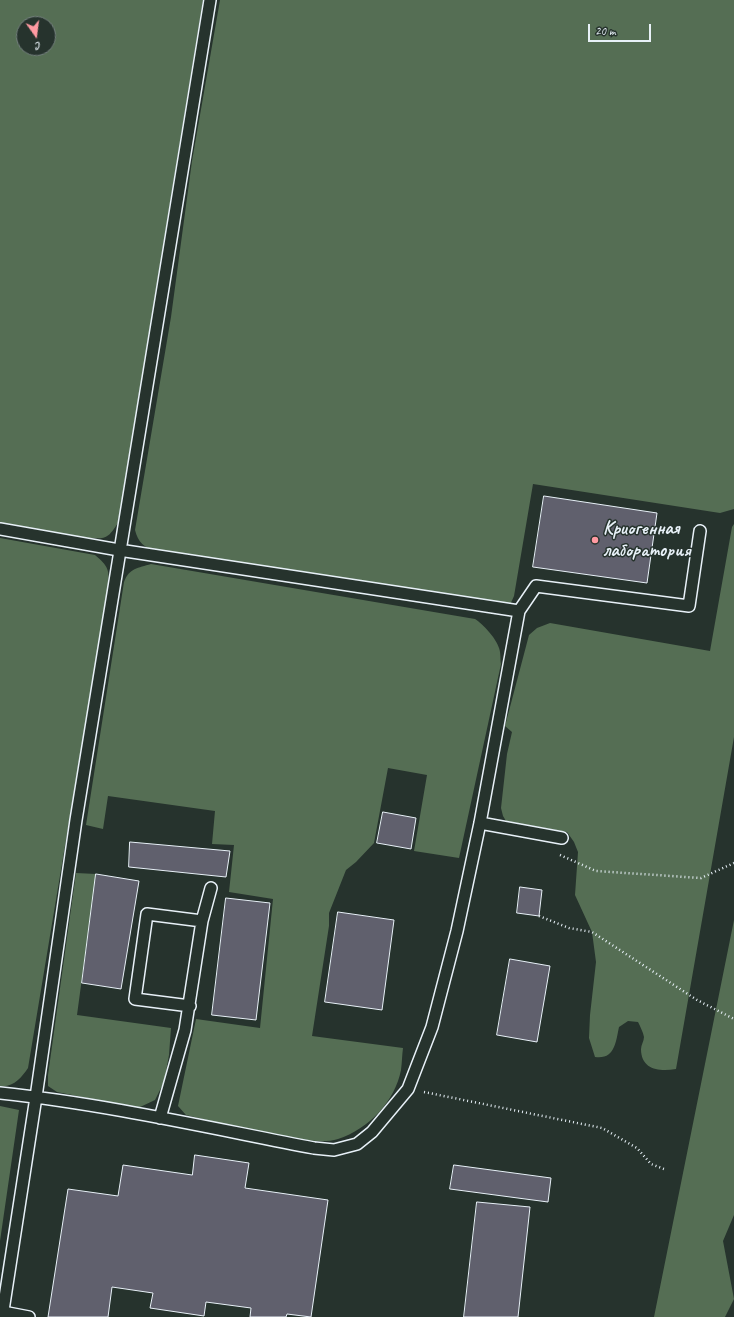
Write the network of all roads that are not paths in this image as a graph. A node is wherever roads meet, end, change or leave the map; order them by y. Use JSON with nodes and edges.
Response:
{"nodes":[{"id":1,"x":210,"y":0,"type":"edge"},
{"id":2,"x":0,"y":530,"type":"edge"},
{"id":3,"x":700,"y":530,"type":"dead end"},
{"id":4,"x":119,"y":550,"type":"junction"},
{"id":5,"x":519,"y":611,"type":"junction"},
{"id":6,"x":480,"y":823,"type":"junction"},
{"id":7,"x":562,"y":838,"type":"dead end"},
{"id":8,"x":211,"y":888,"type":"dead end"},
{"id":9,"x":202,"y":920,"type":"junction"},
{"id":10,"x":190,"y":1006,"type":"junction"},
{"id":11,"x":0,"y":1094,"type":"edge"},
{"id":12,"x":36,"y":1097,"type":"junction"},
{"id":13,"x":160,"y":1118,"type":"junction"},
{"id":14,"x":3,"y":1315,"type":"edge"},
{"id":15,"x":29,"y":1317,"type":"edge"}],
"edges":[{"from":1,"to":4,"type":"lane"},
{"from":2,"to":4,"type":"lane"},
{"from":3,"to":5,"type":"lane"},
{"from":4,"to":5,"type":"lane"},
{"from":4,"to":12,"type":"lane"},
{"from":5,"to":6,"type":"lane"},
{"from":6,"to":7,"type":"lane"},
{"from":6,"to":13,"type":"lane"},
{"from":8,"to":9,"type":"lane"},
{"from":9,"to":10,"type":"lane"},
{"from":9,"to":10,"type":"lane"},
{"from":10,"to":13,"type":"lane"},
{"from":11,"to":12,"type":"lane"},
{"from":12,"to":13,"type":"lane"},
{"from":12,"to":14,"type":"lane"},
{"from":14,"to":15,"type":"lane"}]}
